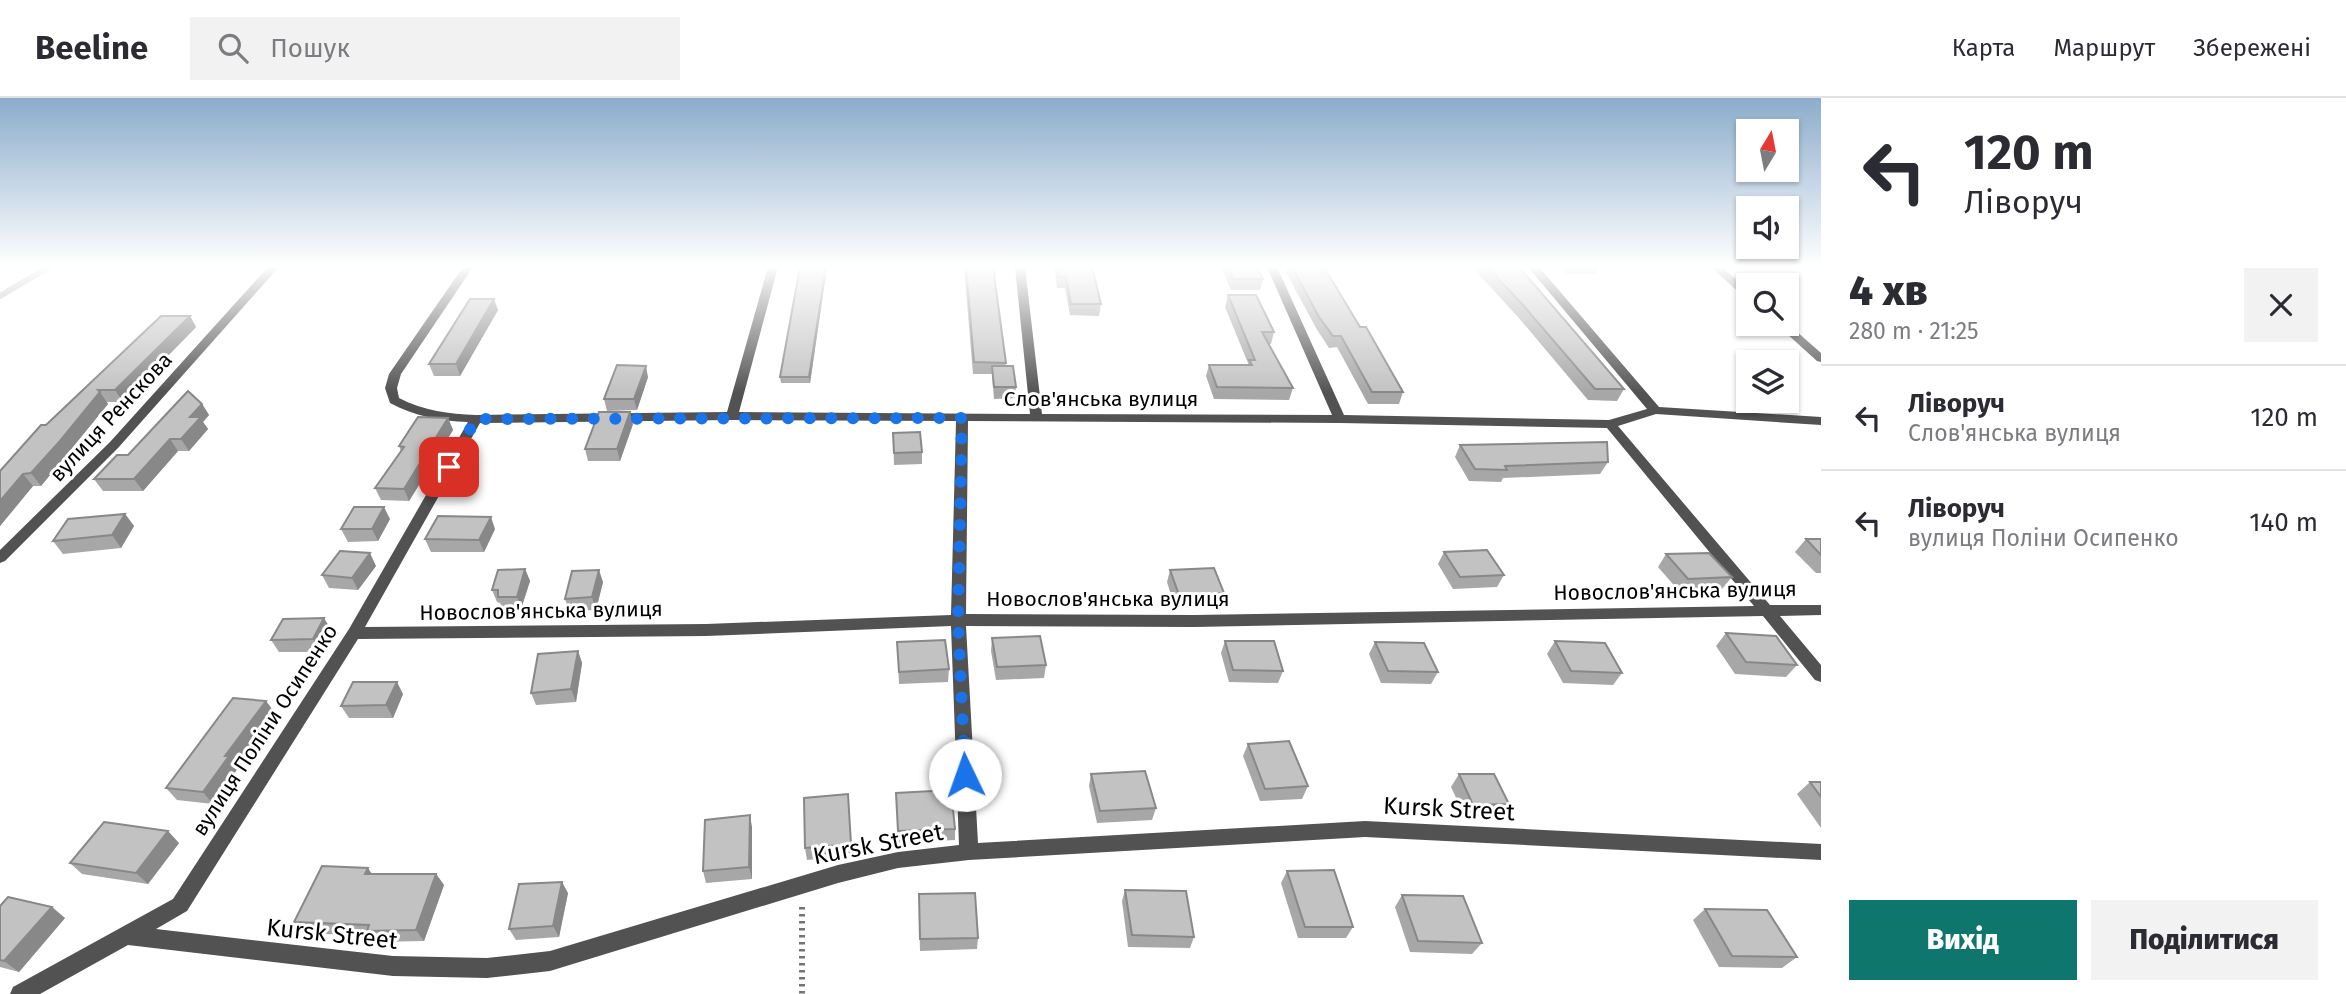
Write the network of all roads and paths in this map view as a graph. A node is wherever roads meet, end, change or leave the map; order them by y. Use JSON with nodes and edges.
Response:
{"nodes":[{"id":1,"x":236,"y":309,"type":"edge"},
{"id":2,"x":439,"y":309,"type":"edge"},
{"id":3,"x":761,"y":309,"type":"edge"},
{"id":4,"x":1024,"y":309,"type":"edge"},
{"id":5,"x":1291,"y":309,"type":"edge"},
{"id":6,"x":1569,"y":309,"type":"edge"},
{"id":7,"x":1795,"y":336,"type":"edge"},
{"id":8,"x":1821,"y":359,"type":"edge"},
{"id":9,"x":1655,"y":410,"type":"junction"},
{"id":10,"x":732,"y":416,"type":"junction"},
{"id":11,"x":962,"y":418,"type":"junction"},
{"id":12,"x":1036,"y":418,"type":"junction"},
{"id":13,"x":476,"y":419,"type":"junction"},
{"id":14,"x":1340,"y":419,"type":"junction"},
{"id":15,"x":1821,"y":421,"type":"edge"},
{"id":16,"x":1610,"y":424,"type":"junction"},
{"id":17,"x":0,"y":558,"type":"edge"},
{"id":18,"x":1821,"y":610,"type":"edge"},
{"id":19,"x":1769,"y":612,"type":"junction"},
{"id":20,"x":958,"y":620,"type":"junction"},
{"id":21,"x":354,"y":634,"type":"junction"},
{"id":22,"x":1821,"y":676,"type":"edge"},
{"id":23,"x":969,"y":852,"type":"junction"},
{"id":24,"x":1821,"y":852,"type":"edge"},
{"id":25,"x":802,"y":885,"type":"junction"},
{"id":26,"x":125,"y":935,"type":"junction"},
{"id":27,"x":20,"y":994,"type":"edge"},
{"id":28,"x":802,"y":994,"type":"edge"}],
"edges":[{"from":1,"to":17,"type":"street","name":"вулиця Ренскова"},
{"from":2,"to":13,"type":"street","name":"Слов'янська вулиця"},
{"from":3,"to":10,"type":"street"},
{"from":4,"to":12,"type":"street"},
{"from":5,"to":14,"type":"street"},
{"from":6,"to":9,"type":"street"},
{"from":7,"to":8,"type":"street"},
{"from":9,"to":15,"type":"street","name":"Слов'янська вулиця"},
{"from":9,"to":16,"type":"street","name":"Слов'янська вулиця"},
{"from":10,"to":11,"type":"street","name":"Слов'янська вулиця"},
{"from":10,"to":13,"type":"street","name":"Слов'янська вулиця"},
{"from":11,"to":12,"type":"street","name":"Слов'янська вулиця"},
{"from":11,"to":20,"type":"street"},
{"from":12,"to":14,"type":"street","name":"Слов'янська вулиця"},
{"from":13,"to":21,"type":"street","name":"вулиця Поліни Осипенко"},
{"from":14,"to":16,"type":"street","name":"Слов'янська вулиця"},
{"from":16,"to":19,"type":"street"},
{"from":18,"to":19,"type":"street","name":"Новослов'янська вулиця"},
{"from":19,"to":20,"type":"street","name":"Новослов'янська вулиця"},
{"from":19,"to":22,"type":"street"},
{"from":20,"to":21,"type":"street","name":"Новослов'янська вулиця"},
{"from":20,"to":23,"type":"street"},
{"from":21,"to":26,"type":"street","name":"вулиця Поліни Осипенко"},
{"from":23,"to":24,"type":"street","name":"Kursk Street"},
{"from":23,"to":25,"type":"street","name":"Kursk Street"},
{"from":25,"to":26,"type":"street","name":"Kursk Street"},
{"from":25,"to":28,"type":"path"},
{"from":26,"to":27,"type":"street","name":"вулиця Поліни Осипенко"}]}
